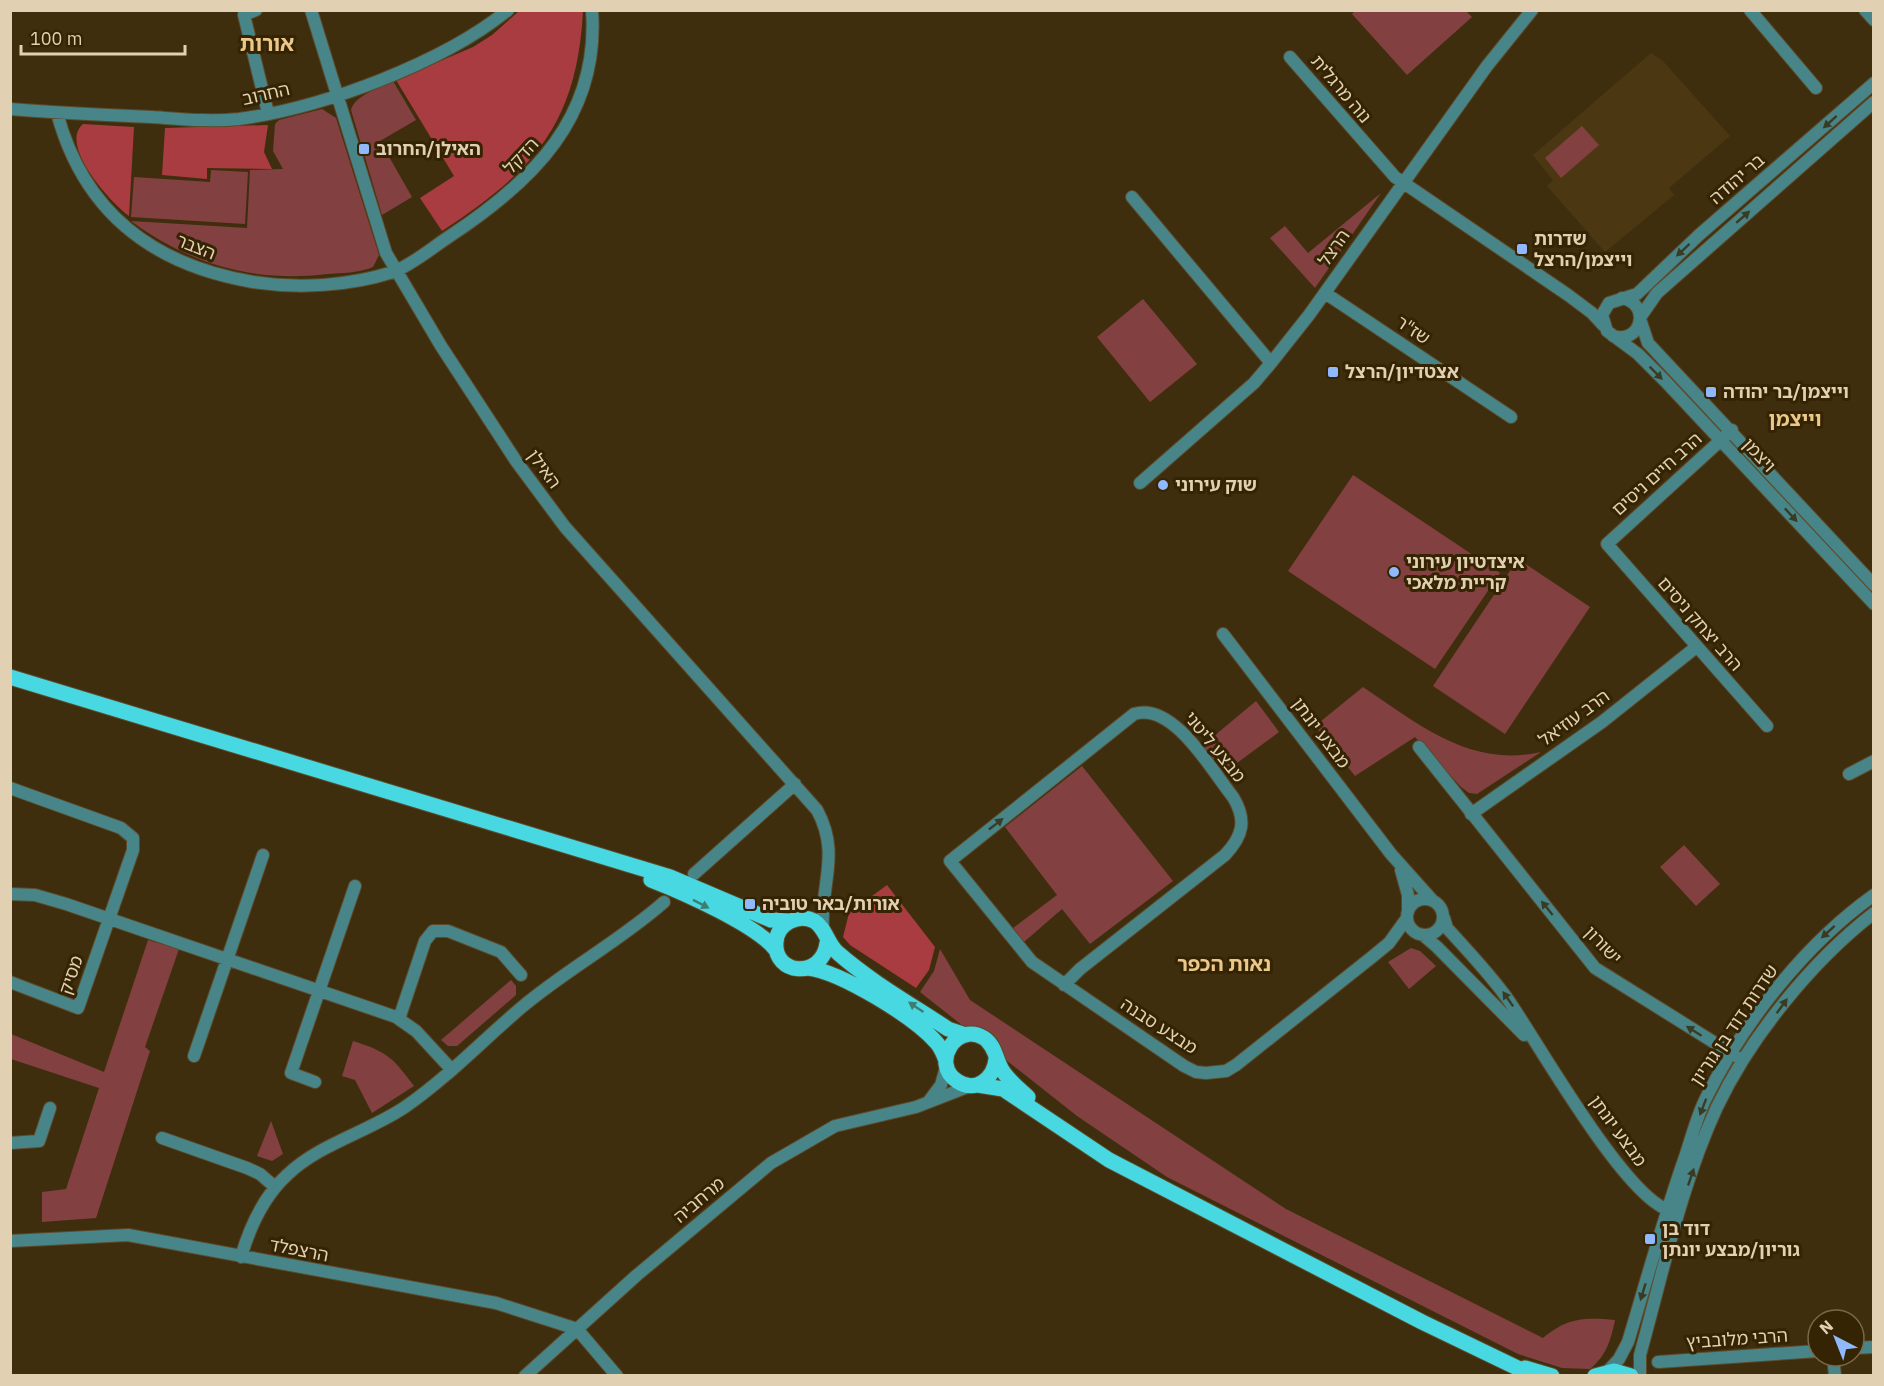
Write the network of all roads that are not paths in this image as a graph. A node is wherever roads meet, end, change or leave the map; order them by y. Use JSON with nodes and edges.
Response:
{"nodes":[{"id":1,"x":256,"y":10,"type":"edge"},
{"id":2,"x":311,"y":10,"type":"edge"},
{"id":3,"x":508,"y":10,"type":"edge"},
{"id":4,"x":592,"y":10,"type":"edge"},
{"id":5,"x":1532,"y":10,"type":"edge"},
{"id":6,"x":1750,"y":10,"type":"edge"},
{"id":7,"x":1865,"y":10,"type":"edge"},
{"id":8,"x":1874,"y":20,"type":"edge"},
{"id":9,"x":1290,"y":57,"type":"dead end"},
{"id":10,"x":1874,"y":83,"type":"edge"},
{"id":11,"x":1816,"y":88,"type":"dead end"},
{"id":12,"x":337,"y":96,"type":"junction"},
{"id":13,"x":1874,"y":102,"type":"edge"},
{"id":14,"x":10,"y":109,"type":"edge"},
{"id":15,"x":57,"y":112,"type":"junction"},
{"id":16,"x":268,"y":113,"type":"junction"},
{"id":17,"x":1402,"y":182,"type":"junction"},
{"id":18,"x":1132,"y":197,"type":"dead end"},
{"id":19,"x":396,"y":271,"type":"junction"},
{"id":20,"x":1325,"y":293,"type":"junction"},
{"id":21,"x":1568,"y":295,"type":"junction"},
{"id":22,"x":1622,"y":298,"type":"junction"},
{"id":23,"x":1609,"y":303,"type":"junction"},
{"id":24,"x":1641,"y":319,"type":"junction"},
{"id":25,"x":1610,"y":333,"type":"junction"},
{"id":26,"x":1271,"y":363,"type":"junction"},
{"id":27,"x":1511,"y":417,"type":"dead end"},
{"id":28,"x":1732,"y":430,"type":"junction"},
{"id":29,"x":1721,"y":440,"type":"junction"},
{"id":30,"x":1140,"y":483,"type":"dead end"},
{"id":31,"x":1606,"y":544,"type":"joint"},
{"id":32,"x":1874,"y":585,"type":"edge"},
{"id":33,"x":1872,"y":599,"type":"edge"},
{"id":34,"x":1223,"y":634,"type":"dead end"},
{"id":35,"x":1695,"y":648,"type":"junction"},
{"id":36,"x":10,"y":677,"type":"edge"},
{"id":37,"x":1767,"y":726,"type":"dead end"},
{"id":38,"x":1419,"y":747,"type":"dead end"},
{"id":39,"x":1874,"y":761,"type":"edge"},
{"id":40,"x":1849,"y":774,"type":"dead end"},
{"id":41,"x":795,"y":784,"type":"junction"},
{"id":42,"x":10,"y":788,"type":"edge"},
{"id":43,"x":1471,"y":814,"type":"junction"},
{"id":44,"x":511,"y":826,"type":"junction"},
{"id":45,"x":1391,"y":854,"type":"junction"},
{"id":46,"x":263,"y":855,"type":"dead end"},
{"id":47,"x":950,"y":861,"type":"joint"},
{"id":48,"x":694,"y":874,"type":"dead end"},
{"id":49,"x":355,"y":886,"type":"dead end"},
{"id":50,"x":825,"y":890,"type":"junction"},
{"id":51,"x":10,"y":894,"type":"edge"},
{"id":52,"x":1874,"y":895,"type":"edge"},
{"id":53,"x":1433,"y":901,"type":"junction"},
{"id":54,"x":664,"y":902,"type":"dead end"},
{"id":55,"x":1874,"y":913,"type":"edge"},
{"id":56,"x":1407,"y":915,"type":"junction"},
{"id":57,"x":109,"y":918,"type":"junction"},
{"id":58,"x":1444,"y":918,"type":"junction"},
{"id":59,"x":795,"y":920,"type":"junction"},
{"id":60,"x":1421,"y":935,"type":"junction"},
{"id":61,"x":825,"y":936,"type":"junction"},
{"id":62,"x":776,"y":950,"type":"junction"},
{"id":63,"x":1372,"y":957,"type":"junction"},
{"id":64,"x":227,"y":959,"type":"junction"},
{"id":65,"x":808,"y":968,"type":"junction"},
{"id":66,"x":521,"y":975,"type":"dead end"},
{"id":67,"x":10,"y":982,"type":"edge"},
{"id":68,"x":1064,"y":985,"type":"junction"},
{"id":69,"x":319,"y":990,"type":"junction"},
{"id":70,"x":399,"y":1018,"type":"junction"},
{"id":71,"x":966,"y":1035,"type":"junction"},
{"id":72,"x":1732,"y":1054,"type":"junction"},
{"id":73,"x":194,"y":1056,"type":"dead end"},
{"id":74,"x":996,"y":1059,"type":"junction"},
{"id":75,"x":1745,"y":1061,"type":"junction"},
{"id":76,"x":946,"y":1062,"type":"junction"},
{"id":77,"x":452,"y":1070,"type":"junction"},
{"id":78,"x":315,"y":1082,"type":"dead end"},
{"id":79,"x":1563,"y":1082,"type":"junction"},
{"id":80,"x":974,"y":1085,"type":"junction"},
{"id":81,"x":927,"y":1104,"type":"junction"},
{"id":82,"x":50,"y":1108,"type":"dead end"},
{"id":83,"x":1062,"y":1127,"type":"junction"},
{"id":84,"x":162,"y":1138,"type":"dead end"},
{"id":85,"x":10,"y":1143,"type":"edge"},
{"id":86,"x":275,"y":1187,"type":"junction"},
{"id":87,"x":1673,"y":1211,"type":"junction"},
{"id":88,"x":10,"y":1241,"type":"edge"},
{"id":89,"x":241,"y":1257,"type":"junction"},
{"id":90,"x":577,"y":1329,"type":"junction"},
{"id":91,"x":1806,"y":1352,"type":"edge"},
{"id":92,"x":1658,"y":1362,"type":"dead end"},
{"id":93,"x":1519,"y":1366,"type":"junction"},
{"id":94,"x":1601,"y":1374,"type":"edge"},
{"id":95,"x":525,"y":1376,"type":"edge"},
{"id":96,"x":617,"y":1376,"type":"edge"},
{"id":97,"x":1534,"y":1376,"type":"edge"},
{"id":98,"x":1552,"y":1376,"type":"edge"},
{"id":99,"x":1631,"y":1376,"type":"edge"},
{"id":100,"x":1641,"y":1376,"type":"edge"}],
"edges":[{"from":1,"to":16,"type":"street"},
{"from":2,"to":12,"type":"street","name":"האילן"},
{"from":3,"to":12,"type":"street","name":"החרוב"},
{"from":4,"to":19,"type":"street","name":"הדקל"},
{"from":5,"to":17,"type":"street","name":"הרצל"},
{"from":6,"to":11,"type":"street"},
{"from":7,"to":8,"type":"street"},
{"from":9,"to":17,"type":"street","name":"נוה מרגלית"},
{"from":10,"to":22,"type":"street","name":"בר יהודה","one_way":true},
{"from":12,"to":16,"type":"street","name":"החרוב"},
{"from":12,"to":19,"type":"street","name":"האילן"},
{"from":24,"to":13,"type":"street","name":"בר יהודה","one_way":true},
{"from":14,"to":15,"type":"street","name":"החרוב"},
{"from":15,"to":16,"type":"street","name":"החרוב"},
{"from":15,"to":19,"type":"street","name":"הצבר"},
{"from":17,"to":20,"type":"street","name":"הרצל"},
{"from":17,"to":21,"type":"street","name":"ויצמן"},
{"from":18,"to":26,"type":"street"},
{"from":19,"to":41,"type":"street","name":"האילן"},
{"from":20,"to":26,"type":"street","name":"הרצל"},
{"from":20,"to":27,"type":"street","name":"שז\"ר"},
{"from":21,"to":23,"type":"street","name":"ויצמן"},
{"from":21,"to":25,"type":"street","name":"ויצמן"},
{"from":22,"to":23,"type":"street"},
{"from":22,"to":24,"type":"street"},
{"from":23,"to":25,"type":"street"},
{"from":24,"to":25,"type":"street"},
{"from":24,"to":28,"type":"street","name":"ויצמן"},
{"from":25,"to":29,"type":"street","name":"ויצמן","one_way":true},
{"from":26,"to":30,"type":"street","name":"הרצל"},
{"from":28,"to":29,"type":"street","name":"הרב חיים ניסים"},
{"from":28,"to":32,"type":"street","name":"ויצמן"},
{"from":29,"to":31,"type":"street","name":"הרב חיים ניסים"},
{"from":29,"to":33,"type":"street","name":"ויצמן","one_way":true},
{"from":31,"to":35,"type":"street","name":"הרב יצחק ניסים"},
{"from":34,"to":45,"type":"street","name":"מבצע יונתן"},
{"from":35,"to":37,"type":"street","name":"הרב יצחק ניסים"},
{"from":35,"to":43,"type":"street","name":"הרב עוזיאל"},
{"from":36,"to":44,"type":"main road"},
{"from":38,"to":43,"type":"street","name":"ישורון"},
{"from":39,"to":40,"type":"street"},
{"from":41,"to":48,"type":"street"},
{"from":41,"to":50,"type":"street","name":"האילן"},
{"from":42,"to":57,"type":"street"},
{"from":72,"to":43,"type":"street","name":"ישורון","one_way":true},
{"from":44,"to":59,"type":"main road"},
{"from":44,"to":62,"type":"main road","one_way":true},
{"from":45,"to":53,"type":"street","name":"מבצע יונתן"},
{"from":45,"to":56,"type":"street","name":"מבצע יונתן"},
{"from":46,"to":64,"type":"street"},
{"from":47,"to":68,"type":"street","name":"מבצע סבנה"},
{"from":47,"to":68,"type":"street","name":"מבצע ליטני","one_way":true},
{"from":49,"to":69,"type":"street"},
{"from":50,"to":59,"type":"street","name":"האילן"},
{"from":50,"to":61,"type":"street","name":"האילן"},
{"from":51,"to":57,"type":"street"},
{"from":52,"to":72,"type":"street","name":"שדרות דוד בן גוריון","one_way":true},
{"from":53,"to":56,"type":"street"},
{"from":53,"to":58,"type":"street"},
{"from":54,"to":77,"type":"street"},
{"from":75,"to":55,"type":"street","name":"שדרות דוד בן גוריון","one_way":true},
{"from":56,"to":60,"type":"street"},
{"from":56,"to":63,"type":"street","name":"מבצע סבנה"},
{"from":57,"to":64,"type":"street"},
{"from":57,"to":67,"type":"street","name":"מסיק"},
{"from":58,"to":60,"type":"street"},
{"from":79,"to":58,"type":"street","name":"מבצע יונתן","one_way":true},
{"from":59,"to":61,"type":"main road"},
{"from":59,"to":62,"type":"main road"},
{"from":60,"to":63,"type":"street","name":"מבצע סבנה"},
{"from":60,"to":79,"type":"street","name":"מבצע יונתן"},
{"from":61,"to":65,"type":"main road"},
{"from":71,"to":61,"type":"main road","one_way":true},
{"from":62,"to":65,"type":"main road"},
{"from":63,"to":68,"type":"street","name":"מבצע סבנה"},
{"from":64,"to":69,"type":"street"},
{"from":64,"to":73,"type":"street"},
{"from":65,"to":76,"type":"main road"},
{"from":66,"to":70,"type":"street"},
{"from":69,"to":70,"type":"street"},
{"from":69,"to":78,"type":"street"},
{"from":70,"to":77,"type":"street"},
{"from":71,"to":74,"type":"main road"},
{"from":71,"to":76,"type":"main road"},
{"from":72,"to":75,"type":"street","name":"ישורון"},
{"from":72,"to":87,"type":"street","name":"שדרות דוד בן גוריון","one_way":true},
{"from":74,"to":80,"type":"main road"},
{"from":74,"to":83,"type":"main road"},
{"from":87,"to":75,"type":"street","name":"שדרות דוד בן גוריון","one_way":true},
{"from":76,"to":80,"type":"main road"},
{"from":76,"to":81,"type":"street"},
{"from":77,"to":86,"type":"street"},
{"from":79,"to":87,"type":"street","name":"מבצע יונתן"},
{"from":80,"to":81,"type":"street","name":"מרחביה"},
{"from":80,"to":83,"type":"main road"},
{"from":81,"to":90,"type":"street","name":"מרחביה"},
{"from":82,"to":85,"type":"street"},
{"from":83,"to":93,"type":"main road"},
{"from":84,"to":86,"type":"street"},
{"from":86,"to":89,"type":"street"},
{"from":87,"to":94,"type":"street","name":"שדרות דוד בן גוריון","one_way":true},
{"from":87,"to":100,"type":"street","name":"שדרות דוד בן גוריון"},
{"from":88,"to":89,"type":"street","name":"הרצפלד"},
{"from":89,"to":90,"type":"street","name":"הרצפלד"},
{"from":90,"to":95,"type":"street","name":"מרחביה"},
{"from":90,"to":96,"type":"street"},
{"from":91,"to":92,"type":"street","name":"הרבי מלובביץ"},
{"from":93,"to":97,"type":"main road"},
{"from":93,"to":98,"type":"main road"},
{"from":94,"to":99,"type":"main road"}]}
